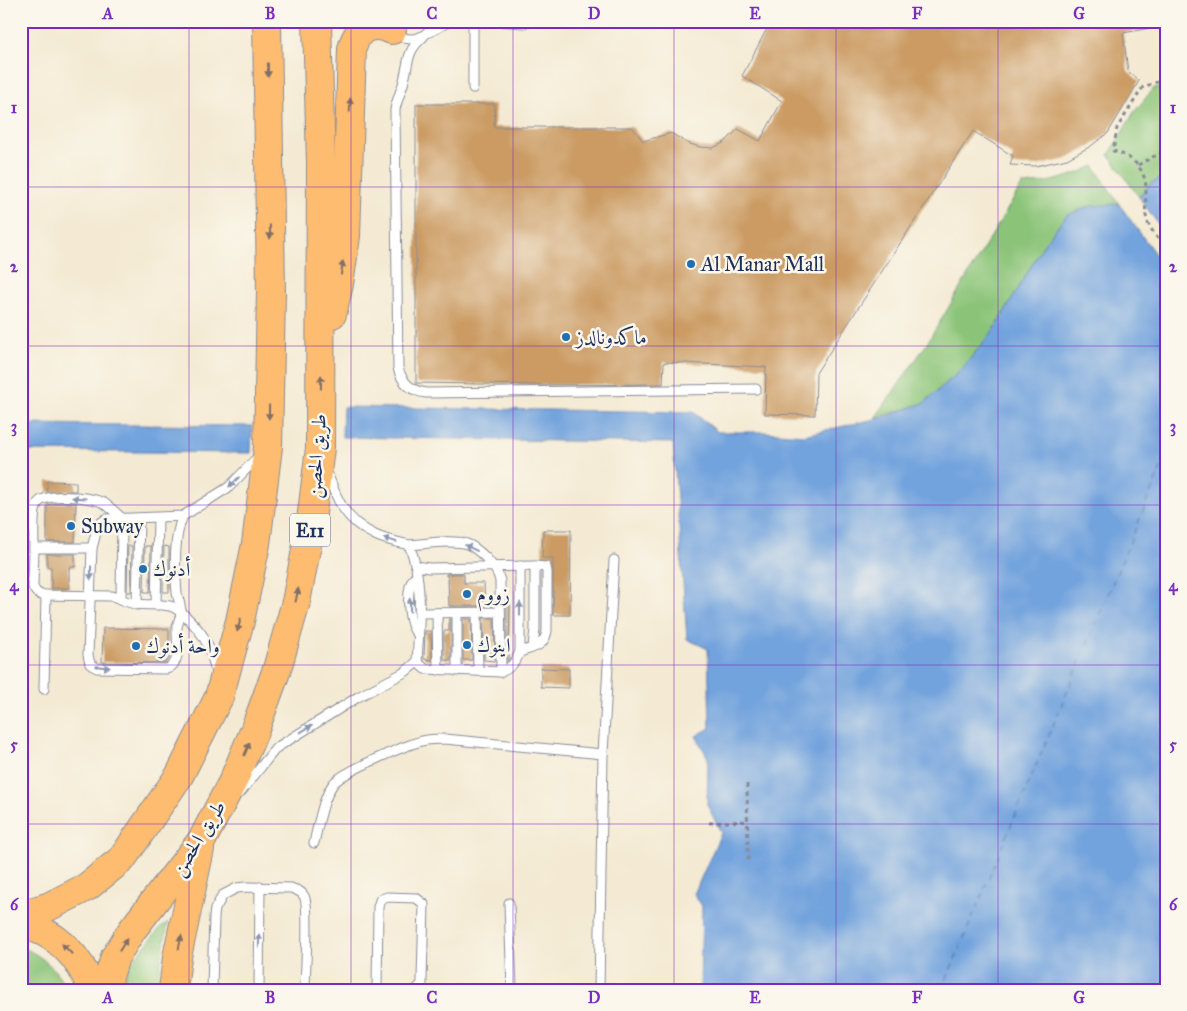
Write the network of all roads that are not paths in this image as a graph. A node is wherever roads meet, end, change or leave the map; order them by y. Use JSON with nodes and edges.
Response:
{"nodes":[{"id":1,"x":267,"y":21,"type":"edge"},
{"id":2,"x":301,"y":21,"type":"edge"},
{"id":3,"x":317,"y":21,"type":"edge"},
{"id":4,"x":434,"y":21,"type":"edge"},
{"id":5,"x":450,"y":21,"type":"edge"},
{"id":6,"x":473,"y":21,"type":"edge"},
{"id":7,"x":497,"y":21,"type":"edge"},
{"id":8,"x":529,"y":21,"type":"edge"},
{"id":9,"x":393,"y":29,"type":"edge"},
{"id":10,"x":425,"y":35,"type":"junction"},
{"id":11,"x":407,"y":64,"type":"junction"},
{"id":12,"x":472,"y":88,"type":"dead end"},
{"id":13,"x":321,"y":164,"type":"junction"},
{"id":14,"x":321,"y":348,"type":"junction"},
{"id":15,"x":756,"y":389,"type":"dead end"},
{"id":16,"x":268,"y":447,"type":"junction"},
{"id":17,"x":320,"y":448,"type":"junction"},
{"id":18,"x":183,"y":516,"type":"junction"},
{"id":19,"x":122,"y":518,"type":"junction"},
{"id":20,"x":139,"y":518,"type":"junction"},
{"id":21,"x":158,"y":518,"type":"junction"},
{"id":22,"x":409,"y":545,"type":"junction"},
{"id":23,"x":34,"y":548,"type":"junction"},
{"id":24,"x":92,"y":548,"type":"junction"},
{"id":25,"x":614,"y":560,"type":"dead end"},
{"id":26,"x":520,"y":566,"type":"junction"},
{"id":27,"x":494,"y":567,"type":"junction"},
{"id":28,"x":416,"y":571,"type":"junction"},
{"id":29,"x":46,"y":595,"type":"junction"},
{"id":30,"x":91,"y":597,"type":"junction"},
{"id":31,"x":121,"y":599,"type":"junction"},
{"id":32,"x":138,"y":605,"type":"junction"},
{"id":33,"x":156,"y":606,"type":"junction"},
{"id":34,"x":500,"y":612,"type":"junction"},
{"id":35,"x":182,"y":613,"type":"junction"},
{"id":36,"x":419,"y":613,"type":"junction"},
{"id":37,"x":437,"y":613,"type":"junction"},
{"id":38,"x":457,"y":613,"type":"junction"},
{"id":39,"x":477,"y":613,"type":"junction"},
{"id":40,"x":418,"y":634,"type":"junction"},
{"id":41,"x":520,"y":652,"type":"junction"},
{"id":42,"x":417,"y":662,"type":"junction"},
{"id":43,"x":438,"y":670,"type":"junction"},
{"id":44,"x":458,"y":671,"type":"junction"},
{"id":45,"x":478,"y":672,"type":"junction"},
{"id":46,"x":501,"y":672,"type":"junction"},
{"id":47,"x":44,"y":689,"type":"dead end"},
{"id":48,"x":218,"y":697,"type":"junction"},
{"id":49,"x":603,"y":754,"type":"junction"},
{"id":50,"x":202,"y":840,"type":"junction"},
{"id":51,"x":314,"y":843,"type":"dead end"},
{"id":52,"x":260,"y":887,"type":"junction"},
{"id":53,"x":509,"y":902,"type":"dead end"},
{"id":54,"x":21,"y":915,"type":"edge"},
{"id":55,"x":21,"y":923,"type":"edge"},
{"id":56,"x":92,"y":990,"type":"edge"},
{"id":57,"x":105,"y":990,"type":"edge"},
{"id":58,"x":173,"y":990,"type":"edge"},
{"id":59,"x":212,"y":990,"type":"edge"},
{"id":60,"x":259,"y":990,"type":"edge"},
{"id":61,"x":305,"y":990,"type":"edge"},
{"id":62,"x":376,"y":990,"type":"edge"},
{"id":63,"x":416,"y":990,"type":"edge"},
{"id":64,"x":512,"y":990,"type":"edge"},
{"id":65,"x":600,"y":990,"type":"edge"}],
"edges":[{"from":1,"to":16,"type":"main road","number":"E11","one_way":true},
{"from":2,"to":13,"type":"main road"},
{"from":3,"to":13,"type":"main road","name":"طريق الحصن","number":"E11"},
{"from":4,"to":10,"type":"lane"},
{"from":5,"to":10,"type":"lane"},
{"from":6,"to":12,"type":"lane"},
{"from":7,"to":8,"type":"lane"},
{"from":9,"to":10,"type":"lane"},
{"from":9,"to":11,"type":"lane"},
{"from":14,"to":9,"type":"main road","one_way":true},
{"from":10,"to":11,"type":"lane"},
{"from":11,"to":15,"type":"lane"},
{"from":13,"to":14,"type":"main road","name":"طريق الحصن","number":"E11"},
{"from":17,"to":14,"type":"main road","name":"طريق الحصن","number":"E11","one_way":true},
{"from":16,"to":18,"type":"lane","one_way":true},
{"from":16,"to":48,"type":"main road","number":"E11","one_way":true},
{"from":22,"to":17,"type":"lane","one_way":true},
{"from":50,"to":17,"type":"main road","name":"طريق الحصن","number":"E11","one_way":true},
{"from":18,"to":21,"type":"lane"},
{"from":18,"to":35,"type":"lane"},
{"from":19,"to":20,"type":"lane"},
{"from":19,"to":23,"type":"lane","one_way":true},
{"from":19,"to":24,"type":"lane"},
{"from":19,"to":31,"type":"lane"},
{"from":20,"to":21,"type":"lane"},
{"from":20,"to":32,"type":"lane"},
{"from":21,"to":33,"type":"lane"},
{"from":27,"to":22,"type":"lane","one_way":true},
{"from":22,"to":28,"type":"lane"},
{"from":23,"to":24,"type":"lane"},
{"from":23,"to":29,"type":"lane"},
{"from":24,"to":30,"type":"lane","one_way":true},
{"from":25,"to":49,"type":"lane"},
{"from":26,"to":27,"type":"lane"},
{"from":41,"to":26,"type":"lane","one_way":true},
{"from":26,"to":41,"type":"lane"},
{"from":27,"to":28,"type":"lane"},
{"from":27,"to":34,"type":"lane"},
{"from":28,"to":36,"type":"lane"},
{"from":40,"to":28,"type":"lane","one_way":true},
{"from":29,"to":30,"type":"lane"},
{"from":29,"to":47,"type":"lane"},
{"from":30,"to":31,"type":"lane"},
{"from":30,"to":35,"type":"lane","one_way":true},
{"from":31,"to":32,"type":"lane"},
{"from":32,"to":33,"type":"lane"},
{"from":33,"to":35,"type":"lane"},
{"from":34,"to":39,"type":"lane"},
{"from":34,"to":46,"type":"lane"},
{"from":35,"to":48,"type":"lane"},
{"from":36,"to":37,"type":"lane"},
{"from":36,"to":40,"type":"lane"},
{"from":37,"to":38,"type":"lane"},
{"from":37,"to":43,"type":"lane"},
{"from":38,"to":39,"type":"lane"},
{"from":38,"to":44,"type":"lane"},
{"from":39,"to":45,"type":"lane"},
{"from":40,"to":42,"type":"lane"},
{"from":41,"to":46,"type":"lane"},
{"from":42,"to":43,"type":"lane"},
{"from":50,"to":42,"type":"lane","one_way":true},
{"from":43,"to":44,"type":"lane"},
{"from":44,"to":45,"type":"lane"},
{"from":45,"to":46,"type":"lane"},
{"from":48,"to":54,"type":"main road","number":"E11"},
{"from":49,"to":51,"type":"lane"},
{"from":49,"to":65,"type":"lane"},
{"from":57,"to":50,"type":"main road","name":"طريق الحصن","number":"E11","one_way":true},
{"from":58,"to":50,"type":"main road","one_way":true},
{"from":52,"to":59,"type":"lane"},
{"from":60,"to":52,"type":"lane","one_way":true},
{"from":52,"to":61,"type":"lane"},
{"from":53,"to":64,"type":"lane"},
{"from":56,"to":55,"type":"main road","one_way":true},
{"from":62,"to":63,"type":"lane"}]}
